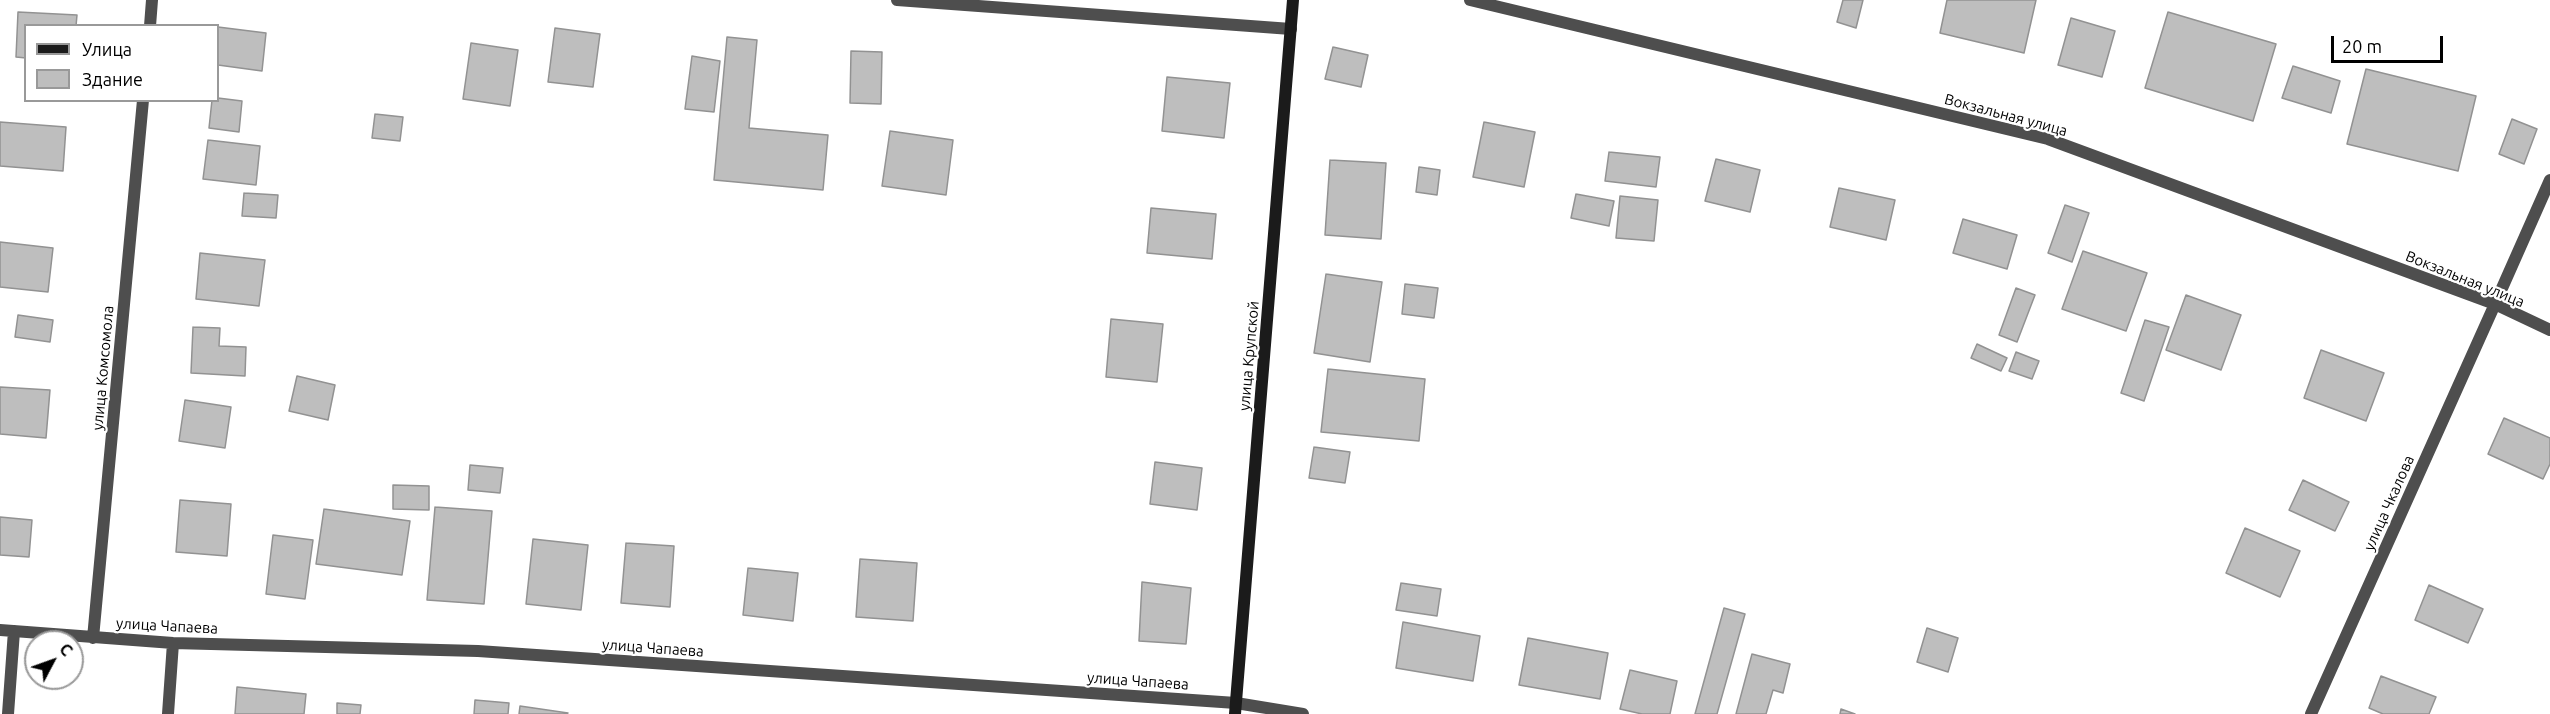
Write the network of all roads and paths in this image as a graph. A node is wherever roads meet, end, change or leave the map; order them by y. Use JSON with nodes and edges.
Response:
{"nodes":[{"id":1,"x":152,"y":0,"type":"edge"},
{"id":2,"x":897,"y":0,"type":"edge"},
{"id":3,"x":1293,"y":0,"type":"edge"},
{"id":4,"x":1470,"y":0,"type":"edge"},
{"id":5,"x":150,"y":24,"type":"edge"},
{"id":6,"x":1290,"y":29,"type":"junction"},
{"id":7,"x":143,"y":102,"type":"edge"},
{"id":8,"x":2550,"y":180,"type":"edge"},
{"id":9,"x":2495,"y":304,"type":"junction"},
{"id":10,"x":2550,"y":330,"type":"edge"},
{"id":11,"x":0,"y":630,"type":"edge"},
{"id":12,"x":14,"y":631,"type":"junction"},
{"id":13,"x":93,"y":638,"type":"junction"},
{"id":14,"x":173,"y":643,"type":"junction"},
{"id":15,"x":1236,"y":708,"type":"edge"},
{"id":16,"x":8,"y":714,"type":"edge"},
{"id":17,"x":168,"y":714,"type":"edge"},
{"id":18,"x":1303,"y":714,"type":"edge"},
{"id":19,"x":2310,"y":714,"type":"edge"}],
"edges":[{"from":1,"to":5,"type":"street"},
{"from":2,"to":6,"type":"street"},
{"from":3,"to":6,"type":"main road","name":"улица Крупской"},
{"from":4,"to":9,"type":"street","name":"Вокзальная улица"},
{"from":6,"to":15,"type":"main road","name":"улица Крупской"},
{"from":7,"to":13,"type":"street","name":"улица Комсомола"},
{"from":8,"to":9,"type":"street","name":"улица Чкалова"},
{"from":9,"to":10,"type":"street","name":"Вокзальная улица"},
{"from":9,"to":19,"type":"street","name":"улица Чкалова"},
{"from":11,"to":12,"type":"street","name":"улица Чапаева"},
{"from":12,"to":13,"type":"street","name":"улица Чапаева"},
{"from":12,"to":16,"type":"street"},
{"from":13,"to":14,"type":"street","name":"улица Чапаева"},
{"from":14,"to":15,"type":"street","name":"улица Чапаева"},
{"from":14,"to":17,"type":"street"},
{"from":15,"to":18,"type":"street","name":"улица Чапаева"}]}
